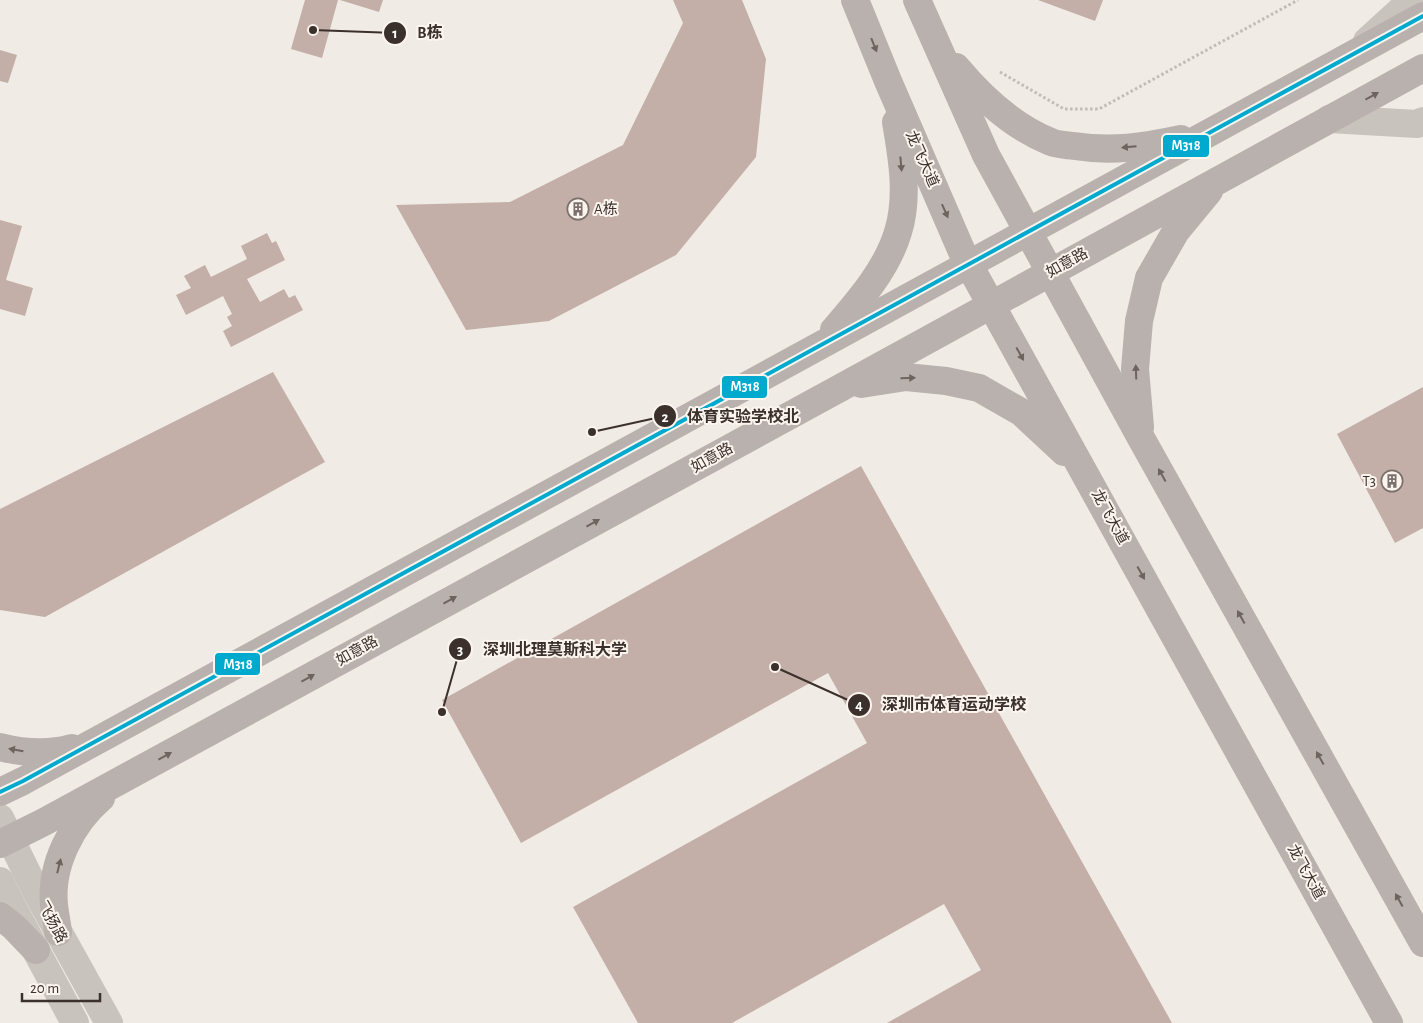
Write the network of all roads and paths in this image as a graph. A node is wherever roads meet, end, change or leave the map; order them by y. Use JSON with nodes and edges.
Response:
{"nodes":[{"id":1,"x":855,"y":0,"type":"edge"},
{"id":2,"x":918,"y":0,"type":"edge"},
{"id":3,"x":1298,"y":0,"type":"edge"},
{"id":4,"x":1412,"y":0,"type":"edge"},
{"id":5,"x":1423,"y":16,"type":"edge"},
{"id":6,"x":937,"y":45,"type":"junction"},
{"id":7,"x":1350,"y":56,"type":"junction"},
{"id":8,"x":1423,"y":68,"type":"edge"},
{"id":9,"x":1000,"y":72,"type":"dead end"},
{"id":10,"x":888,"y":81,"type":"junction"},
{"id":11,"x":1329,"y":119,"type":"junction"},
{"id":12,"x":1423,"y":121,"type":"edge"},
{"id":13,"x":1211,"y":132,"type":"junction"},
{"id":14,"x":1217,"y":181,"type":"junction"},
{"id":15,"x":1029,"y":231,"type":"junction"},
{"id":16,"x":969,"y":264,"type":"junction"},
{"id":17,"x":1051,"y":272,"type":"junction"},
{"id":18,"x":992,"y":304,"type":"junction"},
{"id":19,"x":821,"y":345,"type":"junction"},
{"id":20,"x":842,"y":387,"type":"junction"},
{"id":21,"x":1141,"y":438,"type":"junction"},
{"id":22,"x":1087,"y":476,"type":"junction"},
{"id":23,"x":98,"y":740,"type":"junction"},
{"id":24,"x":0,"y":747,"type":"edge"},
{"id":25,"x":122,"y":779,"type":"junction"},
{"id":26,"x":0,"y":792,"type":"edge"},
{"id":27,"x":3,"y":833,"type":"edge"},
{"id":28,"x":0,"y":881,"type":"edge"},
{"id":29,"x":0,"y":916,"type":"edge"},
{"id":30,"x":58,"y":932,"type":"junction"},
{"id":31,"x":1423,"y":943,"type":"edge"},
{"id":32,"x":36,"y":950,"type":"junction"},
{"id":33,"x":75,"y":1023,"type":"edge"},
{"id":34,"x":109,"y":1023,"type":"edge"},
{"id":35,"x":1389,"y":1023,"type":"edge"}],
"edges":[{"from":1,"to":10,"type":"main road","name":"龙飞大道","one_way":true},
{"from":2,"to":6,"type":"main road"},
{"from":3,"to":9,"type":"path"},
{"from":4,"to":7,"type":"street"},
{"from":5,"to":7,"type":"main road"},
{"from":13,"to":6,"type":"main road","one_way":true},
{"from":6,"to":15,"type":"main road"},
{"from":7,"to":13,"type":"main road"},
{"from":11,"to":8,"type":"main road","name":"如意路","one_way":true},
{"from":10,"to":16,"type":"main road","name":"龙飞大道","one_way":true},
{"from":10,"to":19,"type":"main road","one_way":true},
{"from":11,"to":12,"type":"street"},
{"from":11,"to":14,"type":"main road","name":"如意路"},
{"from":13,"to":15,"type":"main road"},
{"from":14,"to":17,"type":"main road","name":"如意路"},
{"from":21,"to":14,"type":"main road","one_way":true},
{"from":15,"to":16,"type":"main road"},
{"from":15,"to":17,"type":"main road"},
{"from":16,"to":18,"type":"main road","name":"龙飞大道"},
{"from":16,"to":19,"type":"main road"},
{"from":17,"to":18,"type":"main road","name":"如意路"},
{"from":17,"to":21,"type":"main road"},
{"from":18,"to":20,"type":"main road","name":"如意路"},
{"from":18,"to":22,"type":"main road","name":"龙飞大道","one_way":true},
{"from":19,"to":23,"type":"main road"},
{"from":20,"to":22,"type":"main road","one_way":true},
{"from":25,"to":20,"type":"main road","name":"如意路","one_way":true},
{"from":31,"to":21,"type":"main road","one_way":true},
{"from":22,"to":35,"type":"main road","name":"龙飞大道","one_way":true},
{"from":23,"to":24,"type":"main road","one_way":true},
{"from":23,"to":26,"type":"main road"},
{"from":25,"to":27,"type":"main road","name":"如意路"},
{"from":30,"to":25,"type":"main road","one_way":true},
{"from":27,"to":30,"type":"street","name":"飞扬路"},
{"from":28,"to":32,"type":"street","name":"飞扬路"},
{"from":29,"to":32,"type":"main road"},
{"from":30,"to":34,"type":"street","name":"飞扬路"},
{"from":32,"to":33,"type":"street","name":"飞扬路"}]}
